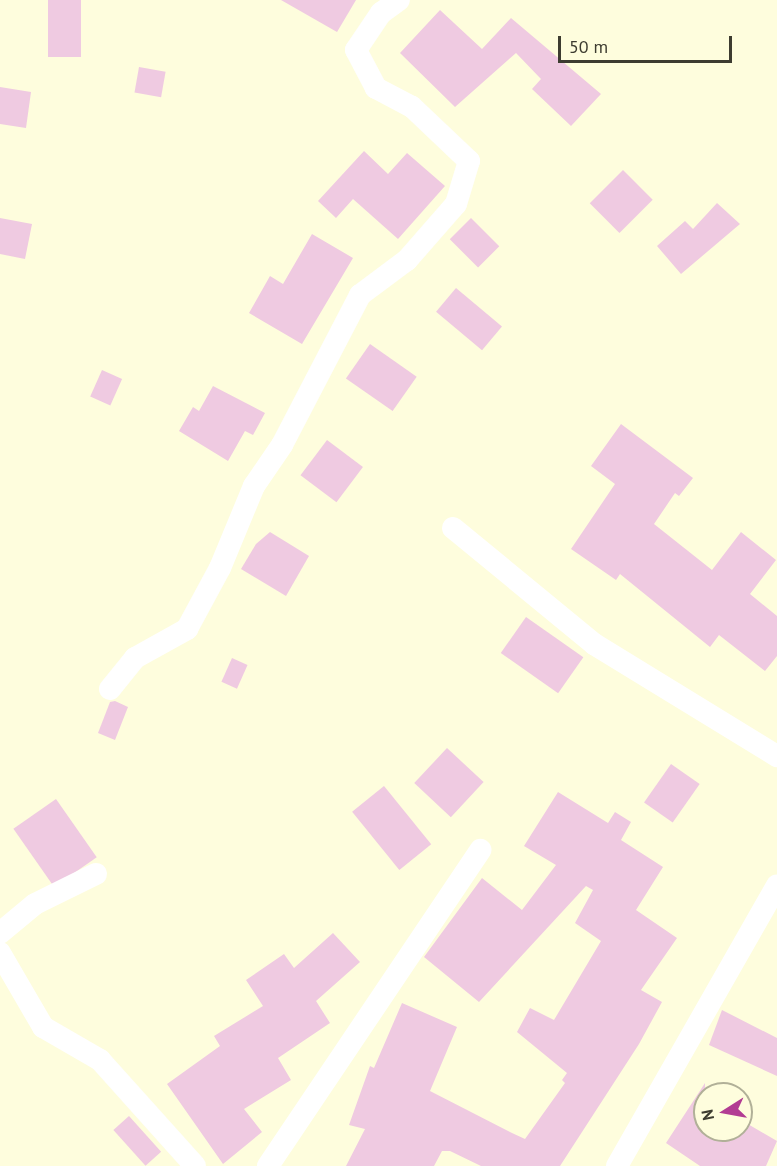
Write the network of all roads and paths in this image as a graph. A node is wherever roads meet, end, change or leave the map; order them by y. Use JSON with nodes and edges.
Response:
{"nodes":[{"id":1,"x":399,"y":0,"type":"edge"},
{"id":2,"x":453,"y":528,"type":"dead end"},
{"id":3,"x":110,"y":689,"type":"dead end"},
{"id":4,"x":777,"y":756,"type":"edge"},
{"id":5,"x":480,"y":850,"type":"dead end"},
{"id":6,"x":96,"y":874,"type":"dead end"},
{"id":7,"x":777,"y":885,"type":"edge"},
{"id":8,"x":772,"y":910,"type":"edge"},
{"id":9,"x":0,"y":933,"type":"edge"},
{"id":10,"x":0,"y":953,"type":"edge"},
{"id":11,"x":191,"y":1165,"type":"edge"},
{"id":12,"x":268,"y":1166,"type":"edge"},
{"id":13,"x":617,"y":1166,"type":"edge"}],
"edges":[{"from":1,"to":3,"type":"street"},
{"from":2,"to":4,"type":"street"},
{"from":5,"to":12,"type":"street"},
{"from":6,"to":9,"type":"street"},
{"from":7,"to":8,"type":"street"},
{"from":8,"to":13,"type":"street"},
{"from":10,"to":11,"type":"street"}]}
